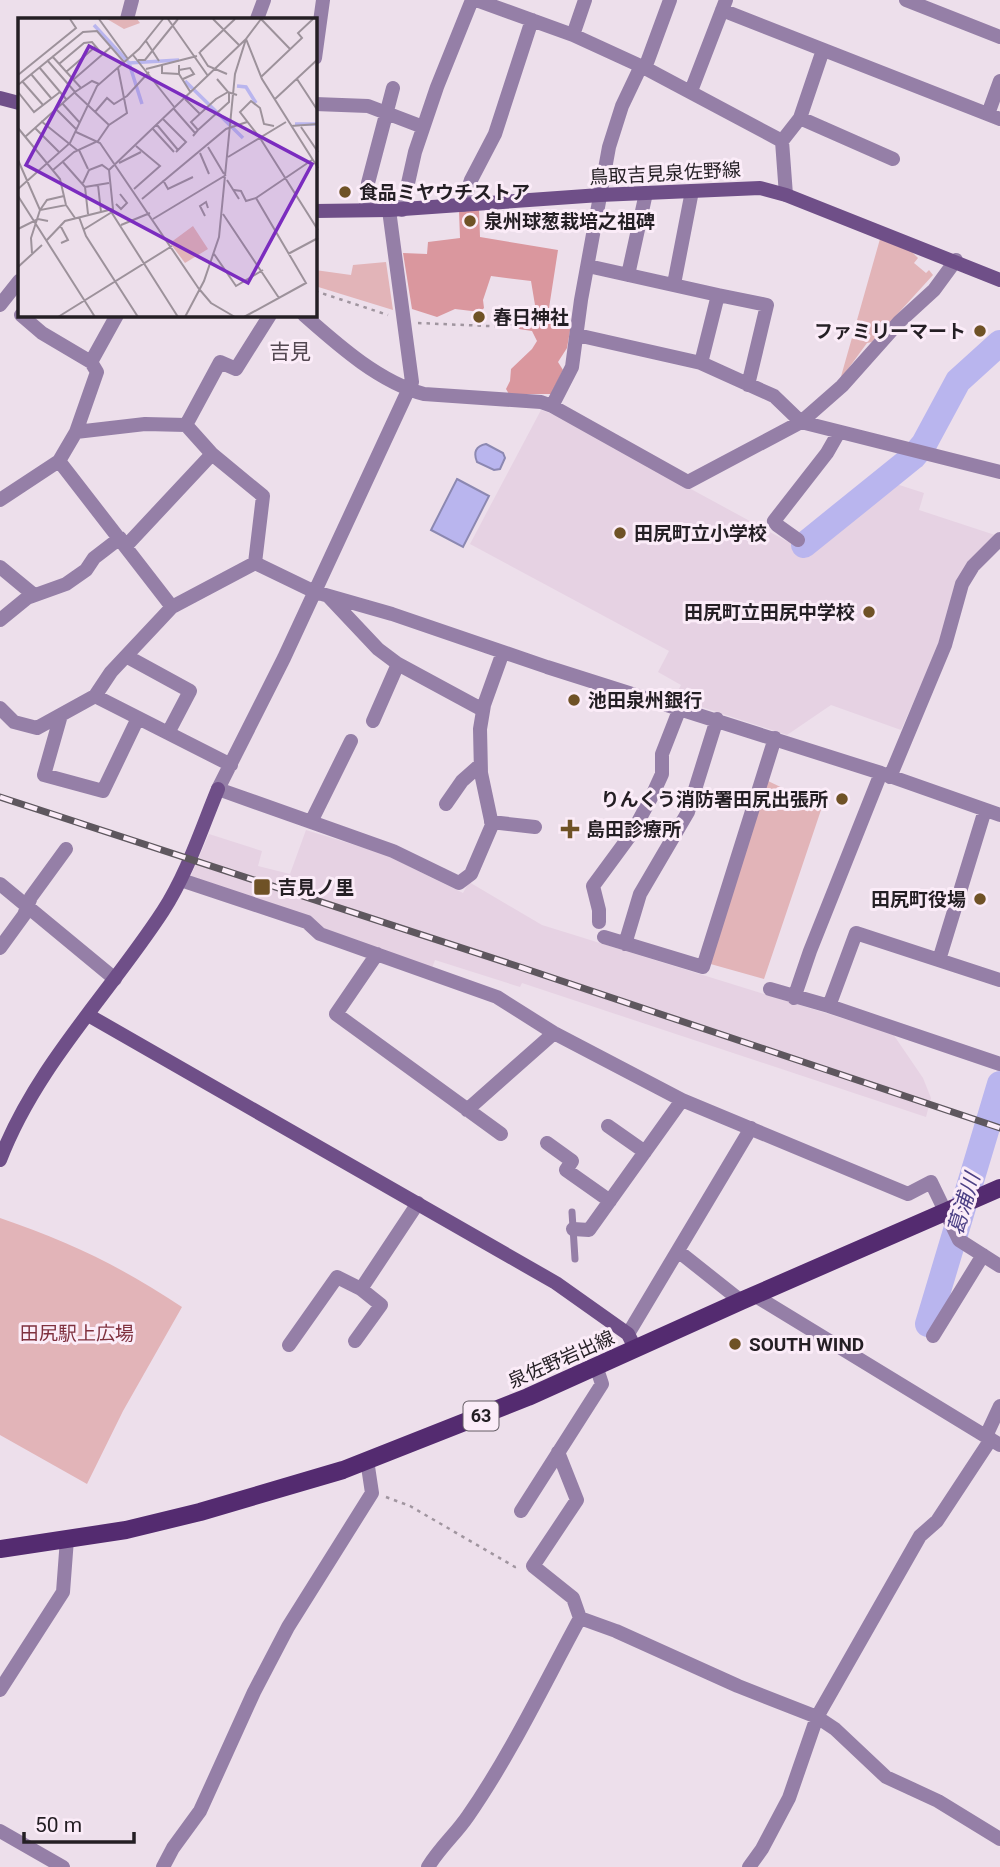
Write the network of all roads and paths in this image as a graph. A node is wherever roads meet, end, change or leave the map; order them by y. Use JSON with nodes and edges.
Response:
{"nodes":[{"id":1,"x":132,"y":0,"type":"edge"},
{"id":2,"x":264,"y":0,"type":"edge"},
{"id":3,"x":323,"y":0,"type":"edge"},
{"id":4,"x":474,"y":0,"type":"edge"},
{"id":5,"x":585,"y":0,"type":"edge"},
{"id":6,"x":670,"y":0,"type":"edge"},
{"id":7,"x":906,"y":0,"type":"edge"},
{"id":8,"x":724,"y":5,"type":"edge"},
{"id":9,"x":127,"y":18,"type":"edge"},
{"id":10,"x":257,"y":18,"type":"edge"},
{"id":11,"x":532,"y":20,"type":"junction"},
{"id":12,"x":573,"y":35,"type":"junction"},
{"id":13,"x":1000,"y":37,"type":"edge"},
{"id":14,"x":317,"y":44,"type":"edge"},
{"id":15,"x":824,"y":50,"type":"junction"},
{"id":16,"x":643,"y":67,"type":"junction"},
{"id":17,"x":1000,"y":81,"type":"edge"},
{"id":18,"x":393,"y":88,"type":"dead end"},
{"id":19,"x":691,"y":91,"type":"junction"},
{"id":20,"x":0,"y":98,"type":"edge"},
{"id":21,"x":18,"y":103,"type":"edge"},
{"id":22,"x":317,"y":104,"type":"edge"},
{"id":23,"x":385,"y":113,"type":"junction"},
{"id":24,"x":994,"y":116,"type":"edge"},
{"id":25,"x":800,"y":118,"type":"junction"},
{"id":26,"x":423,"y":127,"type":"junction"},
{"id":27,"x":782,"y":141,"type":"junction"},
{"id":28,"x":893,"y":159,"type":"dead end"},
{"id":29,"x":692,"y":191,"type":"junction"},
{"id":30,"x":646,"y":193,"type":"junction"},
{"id":31,"x":600,"y":195,"type":"junction"},
{"id":32,"x":786,"y":195,"type":"junction"},
{"id":33,"x":463,"y":205,"type":"junction"},
{"id":34,"x":396,"y":210,"type":"junction"},
{"id":35,"x":317,"y":211,"type":"edge"},
{"id":36,"x":366,"y":211,"type":"junction"},
{"id":37,"x":956,"y":260,"type":"junction"},
{"id":38,"x":588,"y":266,"type":"junction"},
{"id":39,"x":628,"y":275,"type":"junction"},
{"id":40,"x":1000,"y":280,"type":"edge"},
{"id":41,"x":18,"y":282,"type":"edge"},
{"id":42,"x":674,"y":284,"type":"junction"},
{"id":43,"x":317,"y":292,"type":"edge"},
{"id":44,"x":718,"y":295,"type":"junction"},
{"id":45,"x":3,"y":303,"type":"edge"},
{"id":46,"x":511,"y":310,"type":"dead end"},
{"id":47,"x":18,"y":313,"type":"edge"},
{"id":48,"x":23,"y":317,"type":"edge"},
{"id":49,"x":116,"y":317,"type":"edge"},
{"id":50,"x":269,"y":317,"type":"edge"},
{"id":51,"x":306,"y":317,"type":"edge"},
{"id":52,"x":403,"y":319,"type":"junction"},
{"id":53,"x":577,"y":335,"type":"junction"},
{"id":54,"x":91,"y":362,"type":"junction"},
{"id":55,"x":701,"y":363,"type":"junction"},
{"id":56,"x":748,"y":385,"type":"junction"},
{"id":57,"x":409,"y":390,"type":"junction"},
{"id":58,"x":552,"y":406,"type":"junction"},
{"id":59,"x":801,"y":422,"type":"junction"},
{"id":60,"x":186,"y":425,"type":"junction"},
{"id":61,"x":76,"y":432,"type":"junction"},
{"id":62,"x":839,"y":432,"type":"junction"},
{"id":63,"x":212,"y":454,"type":"junction"},
{"id":64,"x":59,"y":461,"type":"junction"},
{"id":65,"x":1000,"y":472,"type":"edge"},
{"id":66,"x":0,"y":500,"type":"edge"},
{"id":67,"x":1000,"y":539,"type":"edge"},
{"id":68,"x":798,"y":540,"type":"dead end"},
{"id":69,"x":123,"y":542,"type":"junction"},
{"id":70,"x":255,"y":564,"type":"junction"},
{"id":71,"x":0,"y":568,"type":"edge"},
{"id":72,"x":321,"y":594,"type":"junction"},
{"id":73,"x":34,"y":595,"type":"junction"},
{"id":74,"x":172,"y":607,"type":"junction"},
{"id":75,"x":0,"y":620,"type":"edge"},
{"id":76,"x":503,"y":652,"type":"junction"},
{"id":77,"x":126,"y":656,"type":"junction"},
{"id":78,"x":398,"y":664,"type":"junction"},
{"id":79,"x":95,"y":696,"type":"junction"},
{"id":80,"x":0,"y":708,"type":"edge"},
{"id":81,"x":680,"y":708,"type":"junction"},
{"id":82,"x":483,"y":710,"type":"junction"},
{"id":83,"x":61,"y":715,"type":"junction"},
{"id":84,"x":138,"y":718,"type":"junction"},
{"id":85,"x":717,"y":719,"type":"junction"},
{"id":86,"x":373,"y":722,"type":"dead end"},
{"id":87,"x":167,"y":733,"type":"junction"},
{"id":88,"x":775,"y":738,"type":"junction"},
{"id":89,"x":351,"y":741,"type":"dead end"},
{"id":90,"x":231,"y":765,"type":"junction"},
{"id":91,"x":480,"y":765,"type":"junction"},
{"id":92,"x":886,"y":775,"type":"junction"},
{"id":93,"x":218,"y":789,"type":"junction"},
{"id":94,"x":446,"y":804,"type":"dead end"},
{"id":95,"x":985,"y":810,"type":"junction"},
{"id":96,"x":1000,"y":815,"type":"edge"},
{"id":97,"x":312,"y":822,"type":"junction"},
{"id":98,"x":491,"y":822,"type":"junction"},
{"id":99,"x":535,"y":827,"type":"dead end"},
{"id":100,"x":66,"y":849,"type":"dead end"},
{"id":101,"x":181,"y":880,"type":"junction"},
{"id":102,"x":0,"y":884,"type":"edge"},
{"id":103,"x":27,"y":907,"type":"junction"},
{"id":104,"x":599,"y":922,"type":"dead end"},
{"id":105,"x":604,"y":937,"type":"dead end"},
{"id":106,"x":625,"y":944,"type":"junction"},
{"id":107,"x":0,"y":948,"type":"edge"},
{"id":108,"x":377,"y":954,"type":"junction"},
{"id":109,"x":939,"y":960,"type":"junction"},
{"id":110,"x":115,"y":979,"type":"junction"},
{"id":111,"x":1000,"y":980,"type":"edge"},
{"id":112,"x":770,"y":989,"type":"dead end"},
{"id":113,"x":794,"y":998,"type":"junction"},
{"id":114,"x":830,"y":1006,"type":"junction"},
{"id":115,"x":88,"y":1015,"type":"junction"},
{"id":116,"x":554,"y":1033,"type":"junction"},
{"id":117,"x":1000,"y":1064,"type":"edge"},
{"id":118,"x":682,"y":1100,"type":"junction"},
{"id":119,"x":467,"y":1110,"type":"junction"},
{"id":120,"x":608,"y":1126,"type":"dead end"},
{"id":121,"x":751,"y":1128,"type":"junction"},
{"id":122,"x":501,"y":1134,"type":"dead end"},
{"id":123,"x":547,"y":1143,"type":"dead end"},
{"id":124,"x":645,"y":1152,"type":"junction"},
{"id":125,"x":0,"y":1160,"type":"edge"},
{"id":126,"x":1000,"y":1188,"type":"edge"},
{"id":127,"x":610,"y":1201,"type":"junction"},
{"id":128,"x":418,"y":1203,"type":"junction"},
{"id":129,"x":572,"y":1212,"type":"dead end"},
{"id":130,"x":573,"y":1229,"type":"junction"},
{"id":131,"x":678,"y":1251,"type":"junction"},
{"id":132,"x":983,"y":1255,"type":"junction"},
{"id":133,"x":575,"y":1259,"type":"dead end"},
{"id":134,"x":1000,"y":1266,"type":"edge"},
{"id":135,"x":361,"y":1289,"type":"junction"},
{"id":136,"x":747,"y":1298,"type":"junction"},
{"id":137,"x":933,"y":1336,"type":"dead end"},
{"id":138,"x":355,"y":1340,"type":"dead end"},
{"id":139,"x":632,"y":1341,"type":"junction"},
{"id":140,"x":289,"y":1345,"type":"dead end"},
{"id":141,"x":596,"y":1366,"type":"junction"},
{"id":142,"x":1000,"y":1406,"type":"edge"},
{"id":143,"x":992,"y":1440,"type":"edge"},
{"id":144,"x":558,"y":1452,"type":"junction"},
{"id":145,"x":367,"y":1460,"type":"junction"},
{"id":146,"x":372,"y":1493,"type":"junction"},
{"id":147,"x":521,"y":1511,"type":"dead end"},
{"id":148,"x":67,"y":1539,"type":"junction"},
{"id":149,"x":0,"y":1549,"type":"edge"},
{"id":150,"x":533,"y":1566,"type":"junction"},
{"id":151,"x":580,"y":1618,"type":"junction"},
{"id":152,"x":0,"y":1690,"type":"edge"},
{"id":153,"x":817,"y":1717,"type":"junction"},
{"id":154,"x":0,"y":1831,"type":"edge"},
{"id":155,"x":1000,"y":1839,"type":"edge"},
{"id":156,"x":63,"y":1867,"type":"edge"},
{"id":157,"x":163,"y":1867,"type":"edge"},
{"id":158,"x":428,"y":1867,"type":"edge"},
{"id":159,"x":749,"y":1867,"type":"edge"}],
"edges":[{"from":1,"to":9,"type":"street"},
{"from":2,"to":10,"type":"street"},
{"from":3,"to":14,"type":"street"},
{"from":4,"to":11,"type":"street"},
{"from":4,"to":26,"type":"street"},
{"from":5,"to":12,"type":"street"},
{"from":6,"to":16,"type":"street"},
{"from":7,"to":13,"type":"street"},
{"from":8,"to":15,"type":"street"},
{"from":8,"to":19,"type":"street"},
{"from":11,"to":12,"type":"street"},
{"from":11,"to":33,"type":"street"},
{"from":12,"to":16,"type":"street"},
{"from":15,"to":24,"type":"street"},
{"from":15,"to":25,"type":"street"},
{"from":16,"to":19,"type":"street"},
{"from":16,"to":31,"type":"street"},
{"from":17,"to":24,"type":"street"},
{"from":18,"to":23,"type":"street"},
{"from":19,"to":27,"type":"street"},
{"from":20,"to":21,"type":"street"},
{"from":22,"to":23,"type":"street"},
{"from":23,"to":26,"type":"street"},
{"from":23,"to":36,"type":"street"},
{"from":25,"to":27,"type":"street"},
{"from":25,"to":28,"type":"street"},
{"from":26,"to":34,"type":"street"},
{"from":27,"to":32,"type":"street"},
{"from":29,"to":30,"type":"street","name":"鳥取吉見泉佐野線"},
{"from":29,"to":32,"type":"street","name":"鳥取吉見泉佐野線"},
{"from":29,"to":42,"type":"street"},
{"from":30,"to":31,"type":"street","name":"鳥取吉見泉佐野線"},
{"from":30,"to":39,"type":"street"},
{"from":31,"to":33,"type":"street","name":"鳥取吉見泉佐野線"},
{"from":31,"to":38,"type":"street"},
{"from":32,"to":37,"type":"street","name":"鳥取吉見泉佐野線"},
{"from":33,"to":34,"type":"street","name":"鳥取吉見泉佐野線"},
{"from":34,"to":36,"type":"street","name":"鳥取吉見泉佐野線"},
{"from":34,"to":52,"type":"street"},
{"from":35,"to":36,"type":"street","name":"鳥取吉見泉佐野線"},
{"from":37,"to":40,"type":"street","name":"鳥取吉見泉佐野線"},
{"from":37,"to":59,"type":"street"},
{"from":38,"to":39,"type":"street"},
{"from":38,"to":53,"type":"street"},
{"from":39,"to":42,"type":"street"},
{"from":41,"to":45,"type":"street"},
{"from":42,"to":44,"type":"street"},
{"from":43,"to":52,"type":"path"},
{"from":44,"to":55,"type":"street"},
{"from":44,"to":56,"type":"street"},
{"from":45,"to":47,"type":"street"},
{"from":46,"to":52,"type":"path"},
{"from":48,"to":54,"type":"street"},
{"from":49,"to":54,"type":"street"},
{"from":50,"to":60,"type":"street"},
{"from":51,"to":57,"type":"street"},
{"from":52,"to":57,"type":"street"},
{"from":53,"to":55,"type":"street"},
{"from":53,"to":58,"type":"street"},
{"from":54,"to":61,"type":"street"},
{"from":55,"to":56,"type":"street"},
{"from":56,"to":59,"type":"street"},
{"from":57,"to":58,"type":"street"},
{"from":57,"to":72,"type":"street"},
{"from":58,"to":59,"type":"street"},
{"from":59,"to":62,"type":"street"},
{"from":60,"to":61,"type":"street"},
{"from":60,"to":63,"type":"street"},
{"from":61,"to":64,"type":"street"},
{"from":62,"to":65,"type":"street"},
{"from":62,"to":68,"type":"street"},
{"from":63,"to":69,"type":"street"},
{"from":63,"to":70,"type":"street"},
{"from":64,"to":66,"type":"street"},
{"from":64,"to":69,"type":"street"},
{"from":67,"to":92,"type":"street"},
{"from":69,"to":73,"type":"street"},
{"from":69,"to":74,"type":"street"},
{"from":70,"to":72,"type":"street"},
{"from":70,"to":74,"type":"street"},
{"from":71,"to":73,"type":"street"},
{"from":72,"to":76,"type":"street"},
{"from":72,"to":78,"type":"street"},
{"from":72,"to":90,"type":"street"},
{"from":73,"to":75,"type":"street"},
{"from":74,"to":77,"type":"street"},
{"from":76,"to":81,"type":"street"},
{"from":76,"to":82,"type":"street"},
{"from":77,"to":79,"type":"street"},
{"from":77,"to":87,"type":"street"},
{"from":78,"to":82,"type":"street"},
{"from":78,"to":86,"type":"street"},
{"from":79,"to":83,"type":"street"},
{"from":79,"to":84,"type":"street"},
{"from":80,"to":83,"type":"street"},
{"from":81,"to":85,"type":"street"},
{"from":81,"to":104,"type":"street"},
{"from":82,"to":91,"type":"street"},
{"from":83,"to":84,"type":"street"},
{"from":84,"to":87,"type":"street"},
{"from":85,"to":88,"type":"street"},
{"from":85,"to":106,"type":"street"},
{"from":87,"to":90,"type":"street"},
{"from":88,"to":92,"type":"street"},
{"from":88,"to":106,"type":"street"},
{"from":89,"to":97,"type":"street"},
{"from":90,"to":93,"type":"street"},
{"from":91,"to":94,"type":"street"},
{"from":91,"to":98,"type":"street"},
{"from":92,"to":95,"type":"street"},
{"from":92,"to":113,"type":"street"},
{"from":93,"to":97,"type":"street"},
{"from":93,"to":101,"type":"street"},
{"from":95,"to":96,"type":"street"},
{"from":95,"to":109,"type":"street"},
{"from":97,"to":98,"type":"street"},
{"from":98,"to":99,"type":"street"},
{"from":100,"to":103,"type":"street"},
{"from":101,"to":108,"type":"street"},
{"from":101,"to":110,"type":"street"},
{"from":102,"to":103,"type":"street"},
{"from":103,"to":107,"type":"street"},
{"from":103,"to":110,"type":"street"},
{"from":105,"to":106,"type":"street"},
{"from":108,"to":116,"type":"street"},
{"from":108,"to":119,"type":"street"},
{"from":109,"to":111,"type":"street"},
{"from":109,"to":114,"type":"street"},
{"from":110,"to":115,"type":"street"},
{"from":112,"to":113,"type":"street"},
{"from":113,"to":114,"type":"street"},
{"from":114,"to":117,"type":"street"},
{"from":115,"to":125,"type":"street"},
{"from":115,"to":128,"type":"street"},
{"from":116,"to":118,"type":"street"},
{"from":116,"to":119,"type":"street"},
{"from":118,"to":121,"type":"street"},
{"from":118,"to":124,"type":"street"},
{"from":119,"to":122,"type":"street"},
{"from":120,"to":124,"type":"street"},
{"from":121,"to":131,"type":"street"},
{"from":121,"to":132,"type":"street"},
{"from":123,"to":127,"type":"street"},
{"from":124,"to":127,"type":"street"},
{"from":126,"to":136,"type":"main road","name":"泉佐野岩出線","number":"63"},
{"from":127,"to":130,"type":"street"},
{"from":128,"to":135,"type":"street"},
{"from":128,"to":139,"type":"street"},
{"from":129,"to":130,"type":"lane"},
{"from":130,"to":133,"type":"lane"},
{"from":131,"to":136,"type":"street"},
{"from":131,"to":139,"type":"street"},
{"from":132,"to":134,"type":"street"},
{"from":132,"to":137,"type":"street"},
{"from":135,"to":138,"type":"street"},
{"from":135,"to":140,"type":"street"},
{"from":136,"to":139,"type":"main road","name":"泉佐野岩出線","number":"63"},
{"from":136,"to":143,"type":"street"},
{"from":139,"to":141,"type":"main road","name":"泉佐野岩出線","number":"63"},
{"from":141,"to":144,"type":"street"},
{"from":141,"to":145,"type":"main road","name":"泉佐野岩出線","number":"63"},
{"from":142,"to":143,"type":"street"},
{"from":143,"to":153,"type":"street"},
{"from":144,"to":147,"type":"street"},
{"from":144,"to":150,"type":"street"},
{"from":145,"to":146,"type":"street"},
{"from":145,"to":148,"type":"main road","name":"泉佐野岩出線","number":"63"},
{"from":146,"to":150,"type":"path"},
{"from":146,"to":157,"type":"street"},
{"from":148,"to":149,"type":"main road","name":"泉佐野岩出線","number":"63"},
{"from":148,"to":152,"type":"street"},
{"from":150,"to":151,"type":"street"},
{"from":151,"to":153,"type":"street"},
{"from":151,"to":158,"type":"street"},
{"from":153,"to":155,"type":"street"},
{"from":153,"to":159,"type":"street"},
{"from":154,"to":156,"type":"street"}]}
